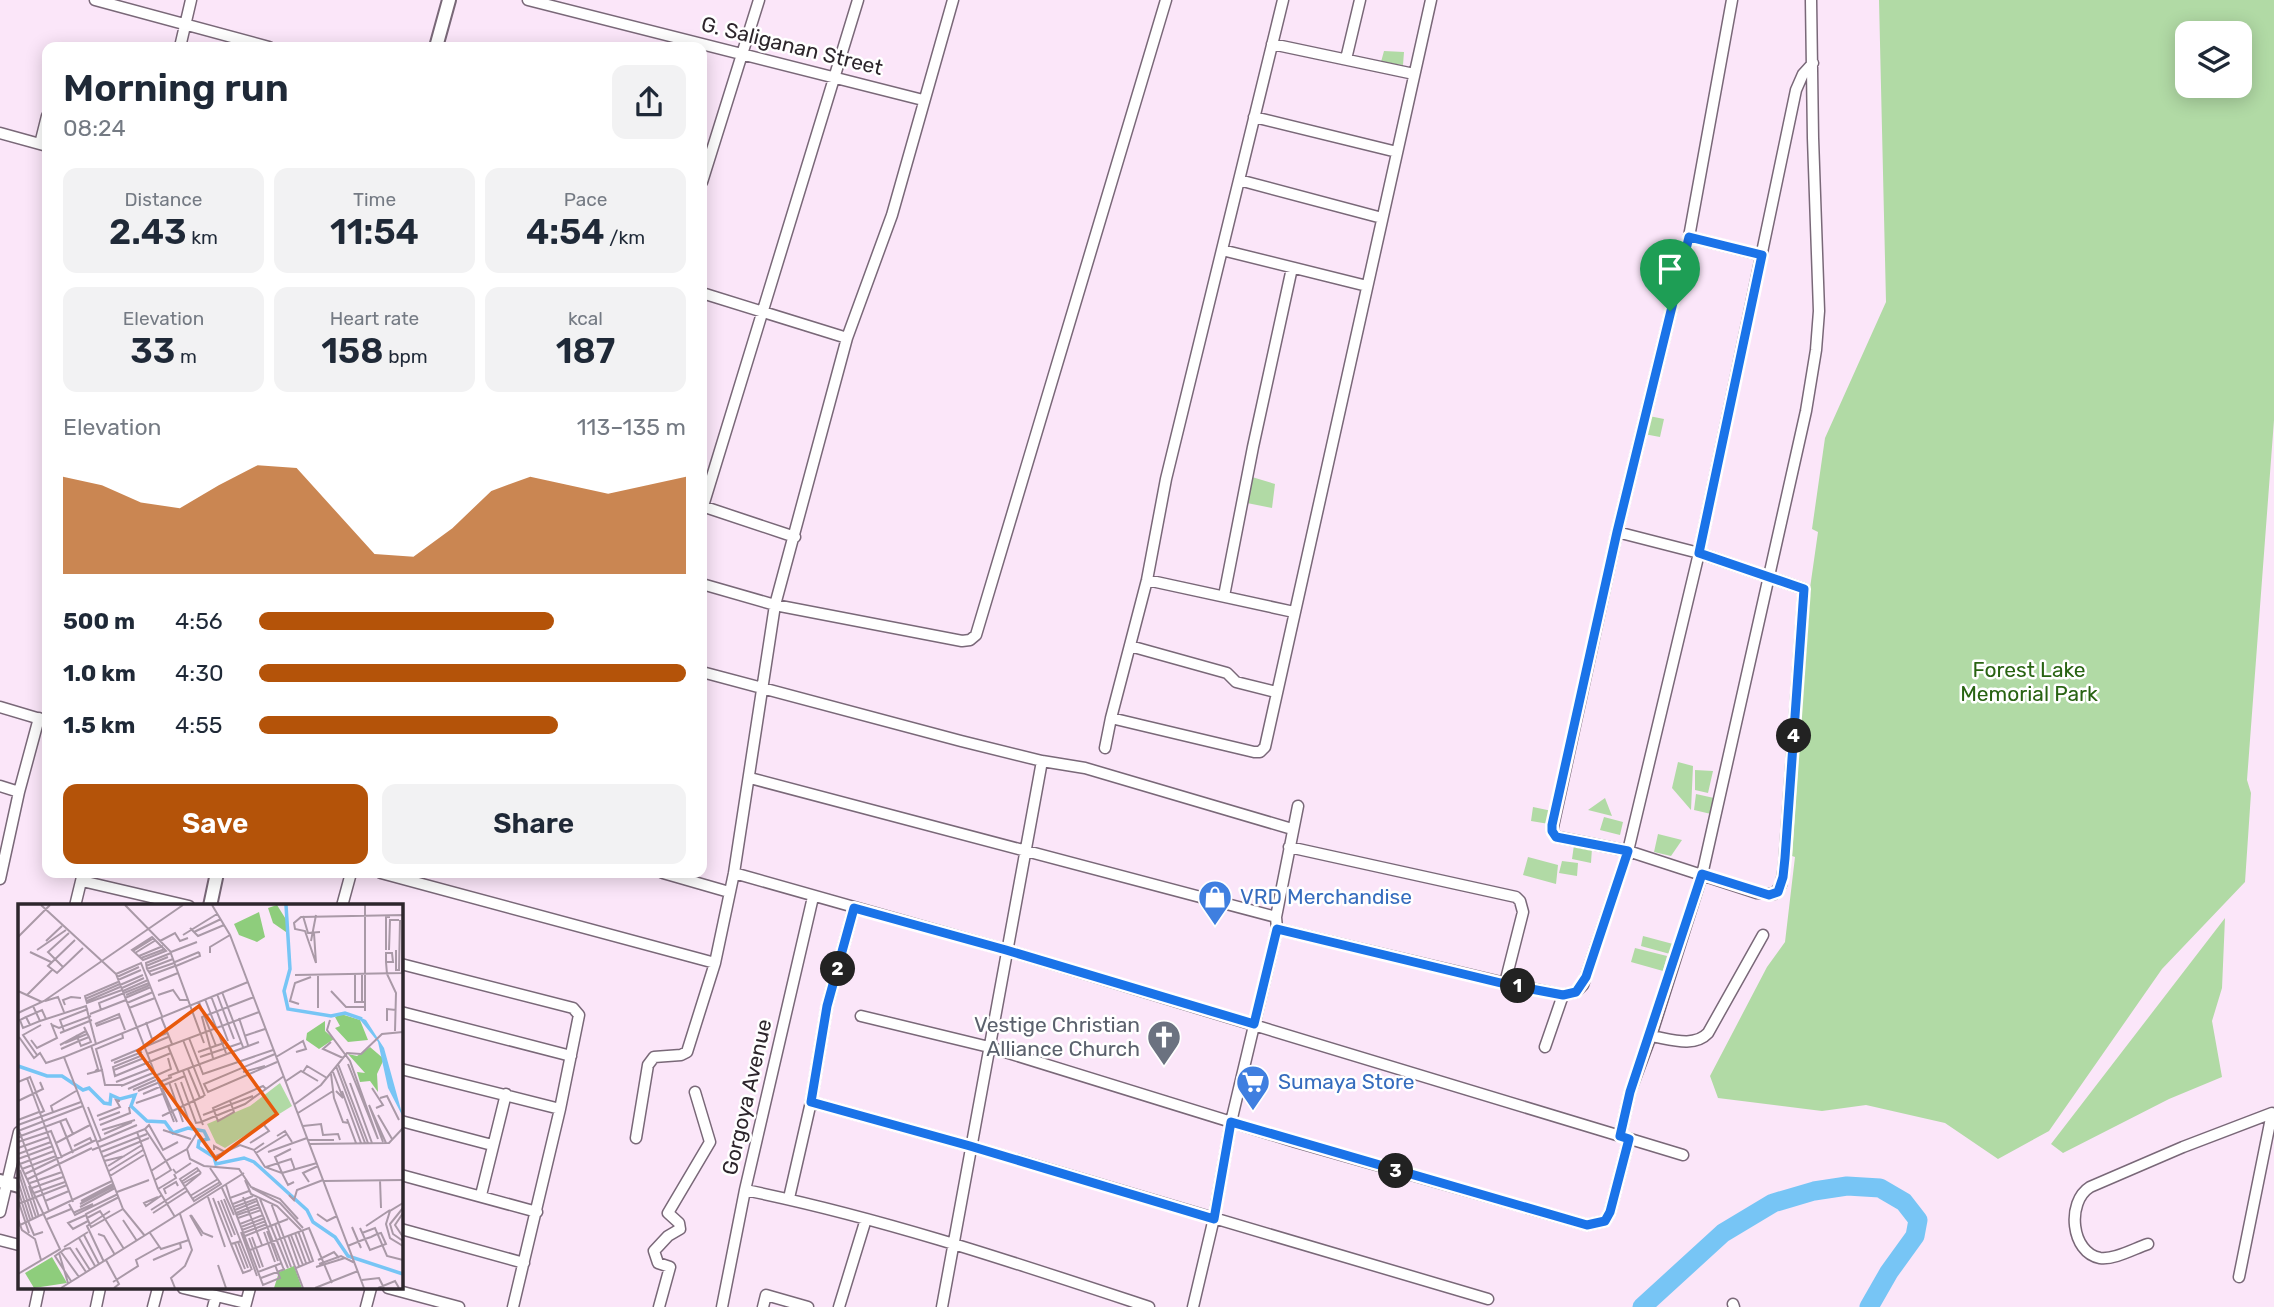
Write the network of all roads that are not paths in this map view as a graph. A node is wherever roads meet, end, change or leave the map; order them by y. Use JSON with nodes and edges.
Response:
{"nodes":[{"id":1,"x":95,"y":0,"type":"edge"},
{"id":2,"x":191,"y":0,"type":"edge"},
{"id":3,"x":449,"y":0,"type":"edge"},
{"id":4,"x":528,"y":0,"type":"edge"},
{"id":5,"x":759,"y":0,"type":"edge"},
{"id":6,"x":858,"y":0,"type":"edge"},
{"id":7,"x":953,"y":0,"type":"edge"},
{"id":8,"x":1166,"y":0,"type":"edge"},
{"id":9,"x":1283,"y":0,"type":"edge"},
{"id":10,"x":1360,"y":0,"type":"edge"},
{"id":11,"x":1431,"y":0,"type":"edge"},
{"id":12,"x":1732,"y":0,"type":"edge"},
{"id":13,"x":1811,"y":0,"type":"edge"},
{"id":14,"x":186,"y":23,"type":"junction"},
{"id":15,"x":181,"y":42,"type":"edge"},
{"id":16,"x":252,"y":42,"type":"edge"},
{"id":17,"x":437,"y":42,"type":"edge"},
{"id":18,"x":698,"y":42,"type":"edge"},
{"id":19,"x":707,"y":44,"type":"edge"},
{"id":20,"x":1272,"y":44,"type":"junction"},
{"id":21,"x":743,"y":53,"type":"junction"},
{"id":22,"x":1346,"y":59,"type":"junction"},
{"id":23,"x":1813,"y":63,"type":"junction"},
{"id":24,"x":1414,"y":74,"type":"junction"},
{"id":25,"x":835,"y":76,"type":"junction"},
{"id":26,"x":923,"y":100,"type":"junction"},
{"id":27,"x":1254,"y":117,"type":"junction"},
{"id":28,"x":0,"y":133,"type":"edge"},
{"id":29,"x":42,"y":144,"type":"edge"},
{"id":30,"x":1397,"y":152,"type":"junction"},
{"id":31,"x":707,"y":156,"type":"edge"},
{"id":32,"x":1239,"y":180,"type":"junction"},
{"id":33,"x":1382,"y":218,"type":"junction"},
{"id":34,"x":1689,"y":237,"type":"junction"},
{"id":35,"x":1222,"y":250,"type":"junction"},
{"id":36,"x":1762,"y":255,"type":"junction"},
{"id":37,"x":1292,"y":268,"type":"junction"},
{"id":38,"x":1367,"y":286,"type":"junction"},
{"id":39,"x":707,"y":295,"type":"edge"},
{"id":40,"x":762,"y":312,"type":"junction"},
{"id":41,"x":847,"y":338,"type":"junction"},
{"id":42,"x":707,"y":490,"type":"edge"},
{"id":43,"x":707,"y":508,"type":"edge"},
{"id":44,"x":1617,"y":532,"type":"junction"},
{"id":45,"x":794,"y":537,"type":"junction"},
{"id":46,"x":1699,"y":553,"type":"junction"},
{"id":47,"x":1768,"y":575,"type":"junction"},
{"id":48,"x":1147,"y":580,"type":"junction"},
{"id":49,"x":707,"y":585,"type":"edge"},
{"id":50,"x":1224,"y":596,"type":"junction"},
{"id":51,"x":775,"y":605,"type":"junction"},
{"id":52,"x":1294,"y":612,"type":"junction"},
{"id":53,"x":1130,"y":646,"type":"junction"},
{"id":54,"x":707,"y":673,"type":"edge"},
{"id":55,"x":764,"y":687,"type":"junction"},
{"id":56,"x":1276,"y":692,"type":"junction"},
{"id":57,"x":0,"y":707,"type":"edge"},
{"id":58,"x":1111,"y":718,"type":"junction"},
{"id":59,"x":42,"y":720,"type":"edge"},
{"id":60,"x":42,"y":723,"type":"edge"},
{"id":61,"x":1105,"y":748,"type":"dead end"},
{"id":62,"x":1042,"y":761,"type":"junction"},
{"id":63,"x":750,"y":778,"type":"junction"},
{"id":64,"x":0,"y":786,"type":"edge"},
{"id":65,"x":19,"y":792,"type":"junction"},
{"id":66,"x":1298,"y":806,"type":"dead end"},
{"id":67,"x":1292,"y":830,"type":"junction"},
{"id":68,"x":1289,"y":847,"type":"junction"},
{"id":69,"x":1024,"y":849,"type":"junction"},
{"id":70,"x":1628,"y":851,"type":"junction"},
{"id":71,"x":734,"y":873,"type":"junction"},
{"id":72,"x":1702,"y":874,"type":"junction"},
{"id":73,"x":82,"y":878,"type":"edge"},
{"id":74,"x":86,"y":878,"type":"edge"},
{"id":75,"x":216,"y":878,"type":"edge"},
{"id":76,"x":350,"y":878,"type":"edge"},
{"id":77,"x":400,"y":878,"type":"edge"},
{"id":78,"x":680,"y":878,"type":"edge"},
{"id":79,"x":0,"y":879,"type":"edge"},
{"id":80,"x":729,"y":892,"type":"junction"},
{"id":81,"x":813,"y":897,"type":"junction"},
{"id":82,"x":75,"y":904,"type":"edge"},
{"id":83,"x":182,"y":904,"type":"edge"},
{"id":84,"x":210,"y":904,"type":"edge"},
{"id":85,"x":343,"y":904,"type":"edge"},
{"id":86,"x":854,"y":908,"type":"junction"},
{"id":87,"x":1276,"y":917,"type":"junction"},
{"id":88,"x":1277,"y":929,"type":"junction"},
{"id":89,"x":1763,"y":936,"type":"dead end"},
{"id":90,"x":1006,"y":950,"type":"junction"},
{"id":91,"x":715,"y":962,"type":"junction"},
{"id":92,"x":402,"y":964,"type":"edge"},
{"id":93,"x":1505,"y":984,"type":"junction"},
{"id":94,"x":1563,"y":995,"type":"junction"},
{"id":95,"x":402,"y":1012,"type":"edge"},
{"id":96,"x":860,"y":1016,"type":"dead end"},
{"id":97,"x":1254,"y":1024,"type":"junction"},
{"id":98,"x":1651,"y":1036,"type":"junction"},
{"id":99,"x":989,"y":1047,"type":"junction"},
{"id":100,"x":1545,"y":1047,"type":"dead end"},
{"id":101,"x":571,"y":1056,"type":"junction"},
{"id":102,"x":402,"y":1069,"type":"edge"},
{"id":103,"x":695,"y":1092,"type":"dead end"},
{"id":104,"x":506,"y":1094,"type":"junction"},
{"id":105,"x":811,"y":1102,"type":"junction"},
{"id":106,"x":560,"y":1109,"type":"junction"},
{"id":107,"x":2273,"y":1110,"type":"edge"},
{"id":108,"x":402,"y":1121,"type":"edge"},
{"id":109,"x":1231,"y":1122,"type":"junction"},
{"id":110,"x":18,"y":1137,"type":"edge"},
{"id":111,"x":1625,"y":1137,"type":"junction"},
{"id":112,"x":636,"y":1138,"type":"dead end"},
{"id":113,"x":492,"y":1144,"type":"junction"},
{"id":114,"x":970,"y":1146,"type":"junction"},
{"id":115,"x":1683,"y":1155,"type":"dead end"},
{"id":116,"x":402,"y":1175,"type":"edge"},
{"id":117,"x":9,"y":1183,"type":"edge"},
{"id":118,"x":745,"y":1189,"type":"junction"},
{"id":119,"x":481,"y":1195,"type":"junction"},
{"id":120,"x":789,"y":1198,"type":"junction"},
{"id":121,"x":0,"y":1212,"type":"edge"},
{"id":122,"x":537,"y":1212,"type":"junction"},
{"id":123,"x":866,"y":1219,"type":"junction"},
{"id":124,"x":1214,"y":1219,"type":"junction"},
{"id":125,"x":402,"y":1229,"type":"edge"},
{"id":126,"x":0,"y":1241,"type":"edge"},
{"id":127,"x":955,"y":1243,"type":"junction"},
{"id":128,"x":2148,"y":1244,"type":"dead end"},
{"id":129,"x":18,"y":1245,"type":"edge"},
{"id":130,"x":524,"y":1263,"type":"junction"},
{"id":131,"x":2239,"y":1277,"type":"dead end"},
{"id":132,"x":157,"y":1290,"type":"edge"},
{"id":133,"x":191,"y":1290,"type":"edge"},
{"id":134,"x":395,"y":1290,"type":"edge"},
{"id":135,"x":216,"y":1296,"type":"junction"},
{"id":136,"x":1488,"y":1299,"type":"dead end"},
{"id":137,"x":246,"y":1305,"type":"edge"},
{"id":138,"x":454,"y":1306,"type":"edge"},
{"id":139,"x":153,"y":1307,"type":"edge"},
{"id":140,"x":213,"y":1307,"type":"edge"},
{"id":141,"x":513,"y":1307,"type":"edge"},
{"id":142,"x":659,"y":1307,"type":"edge"},
{"id":143,"x":722,"y":1307,"type":"edge"},
{"id":144,"x":763,"y":1307,"type":"edge"},
{"id":145,"x":808,"y":1307,"type":"edge"},
{"id":146,"x":839,"y":1307,"type":"edge"},
{"id":147,"x":942,"y":1307,"type":"edge"},
{"id":148,"x":1149,"y":1307,"type":"edge"},
{"id":149,"x":1193,"y":1307,"type":"edge"}],
"edges":[{"from":1,"to":14,"type":"street"},
{"from":2,"to":14,"type":"street"},
{"from":3,"to":17,"type":"street"},
{"from":4,"to":18,"type":"street","name":"G. Saliganan Street"},
{"from":5,"to":21,"type":"street"},
{"from":6,"to":25,"type":"street"},
{"from":7,"to":26,"type":"street"},
{"from":8,"to":51,"type":"street"},
{"from":9,"to":20,"type":"street"},
{"from":10,"to":22,"type":"street"},
{"from":11,"to":24,"type":"street"},
{"from":12,"to":34,"type":"street"},
{"from":13,"to":23,"type":"street"},
{"from":14,"to":15,"type":"street"},
{"from":14,"to":16,"type":"street"},
{"from":19,"to":21,"type":"street","name":"G. Saliganan Street"},
{"from":20,"to":22,"type":"street"},
{"from":20,"to":27,"type":"street"},
{"from":21,"to":25,"type":"street","name":"G. Saliganan Street"},
{"from":21,"to":31,"type":"street"},
{"from":22,"to":24,"type":"street"},
{"from":23,"to":36,"type":"street"},
{"from":23,"to":47,"type":"street"},
{"from":24,"to":30,"type":"street"},
{"from":25,"to":26,"type":"street","name":"G. Saliganan Street"},
{"from":25,"to":40,"type":"street"},
{"from":26,"to":41,"type":"street"},
{"from":27,"to":30,"type":"street"},
{"from":27,"to":32,"type":"street"},
{"from":28,"to":29,"type":"street"},
{"from":30,"to":33,"type":"street"},
{"from":32,"to":33,"type":"street"},
{"from":32,"to":35,"type":"street"},
{"from":33,"to":38,"type":"street"},
{"from":34,"to":36,"type":"street"},
{"from":34,"to":44,"type":"street"},
{"from":35,"to":37,"type":"street"},
{"from":35,"to":48,"type":"street"},
{"from":36,"to":46,"type":"street"},
{"from":37,"to":38,"type":"street"},
{"from":37,"to":50,"type":"street"},
{"from":38,"to":52,"type":"street"},
{"from":39,"to":40,"type":"street"},
{"from":40,"to":41,"type":"street"},
{"from":40,"to":42,"type":"street"},
{"from":41,"to":45,"type":"street"},
{"from":43,"to":45,"type":"street"},
{"from":44,"to":46,"type":"street"},
{"from":44,"to":70,"type":"street"},
{"from":45,"to":51,"type":"street"},
{"from":46,"to":47,"type":"street"},
{"from":46,"to":70,"type":"street"},
{"from":47,"to":72,"type":"street"},
{"from":47,"to":72,"type":"street"},
{"from":48,"to":50,"type":"street"},
{"from":48,"to":53,"type":"street"},
{"from":49,"to":51,"type":"street"},
{"from":50,"to":52,"type":"street"},
{"from":51,"to":55,"type":"street"},
{"from":52,"to":56,"type":"street"},
{"from":53,"to":56,"type":"street"},
{"from":53,"to":58,"type":"street"},
{"from":54,"to":55,"type":"street"},
{"from":55,"to":62,"type":"street"},
{"from":55,"to":63,"type":"street"},
{"from":56,"to":58,"type":"street"},
{"from":57,"to":59,"type":"street"},
{"from":58,"to":61,"type":"street"},
{"from":60,"to":65,"type":"street"},
{"from":62,"to":67,"type":"street"},
{"from":62,"to":69,"type":"street"},
{"from":63,"to":69,"type":"street"},
{"from":63,"to":71,"type":"street"},
{"from":64,"to":65,"type":"street"},
{"from":65,"to":79,"type":"street"},
{"from":66,"to":67,"type":"street"},
{"from":67,"to":68,"type":"street"},
{"from":68,"to":87,"type":"street"},
{"from":68,"to":93,"type":"street"},
{"from":69,"to":87,"type":"street"},
{"from":69,"to":90,"type":"street"},
{"from":70,"to":72,"type":"street"},
{"from":70,"to":94,"type":"street"},
{"from":71,"to":80,"type":"street"},
{"from":71,"to":81,"type":"street"},
{"from":72,"to":98,"type":"street"},
{"from":73,"to":82,"type":"street"},
{"from":74,"to":83,"type":"street"},
{"from":75,"to":84,"type":"street"},
{"from":76,"to":85,"type":"street"},
{"from":77,"to":91,"type":"street"},
{"from":78,"to":80,"type":"street"},
{"from":80,"to":91,"type":"street"},
{"from":81,"to":86,"type":"street"},
{"from":81,"to":118,"type":"street","name":"Gorgoya Avenue"},
{"from":86,"to":90,"type":"street"},
{"from":86,"to":105,"type":"street"},
{"from":87,"to":88,"type":"street"},
{"from":88,"to":93,"type":"street"},
{"from":88,"to":97,"type":"street"},
{"from":89,"to":98,"type":"street"},
{"from":90,"to":97,"type":"street"},
{"from":90,"to":99,"type":"street"},
{"from":91,"to":112,"type":"street"},
{"from":92,"to":101,"type":"street"},
{"from":93,"to":94,"type":"street"},
{"from":94,"to":100,"type":"street"},
{"from":95,"to":101,"type":"street"},
{"from":96,"to":99,"type":"street"},
{"from":97,"to":109,"type":"street"},
{"from":97,"to":111,"type":"street"},
{"from":98,"to":111,"type":"street"},
{"from":99,"to":109,"type":"street"},
{"from":99,"to":114,"type":"street"},
{"from":101,"to":106,"type":"street"},
{"from":102,"to":104,"type":"street"},
{"from":103,"to":142,"type":"street"},
{"from":104,"to":106,"type":"street"},
{"from":104,"to":113,"type":"street"},
{"from":105,"to":114,"type":"street"},
{"from":105,"to":120,"type":"street"},
{"from":106,"to":122,"type":"street"},
{"from":107,"to":128,"type":"street"},
{"from":107,"to":131,"type":"street"},
{"from":108,"to":113,"type":"street"},
{"from":109,"to":111,"type":"street"},
{"from":109,"to":124,"type":"street"},
{"from":110,"to":117,"type":"street"},
{"from":111,"to":115,"type":"street"},
{"from":113,"to":119,"type":"street"},
{"from":114,"to":124,"type":"street"},
{"from":114,"to":127,"type":"street"},
{"from":116,"to":119,"type":"street"},
{"from":117,"to":121,"type":"street"},
{"from":118,"to":120,"type":"street"},
{"from":118,"to":143,"type":"street","name":"Gorgoya Avenue"},
{"from":119,"to":122,"type":"street"},
{"from":120,"to":123,"type":"street"},
{"from":122,"to":130,"type":"street"},
{"from":123,"to":127,"type":"street"},
{"from":123,"to":146,"type":"street"},
{"from":124,"to":136,"type":"street"},
{"from":124,"to":149,"type":"street"},
{"from":125,"to":130,"type":"street"},
{"from":126,"to":129,"type":"street"},
{"from":127,"to":147,"type":"street"},
{"from":127,"to":148,"type":"street"},
{"from":130,"to":141,"type":"street"},
{"from":132,"to":139,"type":"street"},
{"from":133,"to":135,"type":"street"},
{"from":134,"to":138,"type":"street"},
{"from":135,"to":137,"type":"street"},
{"from":135,"to":140,"type":"street"},
{"from":144,"to":145,"type":"street"}]}
